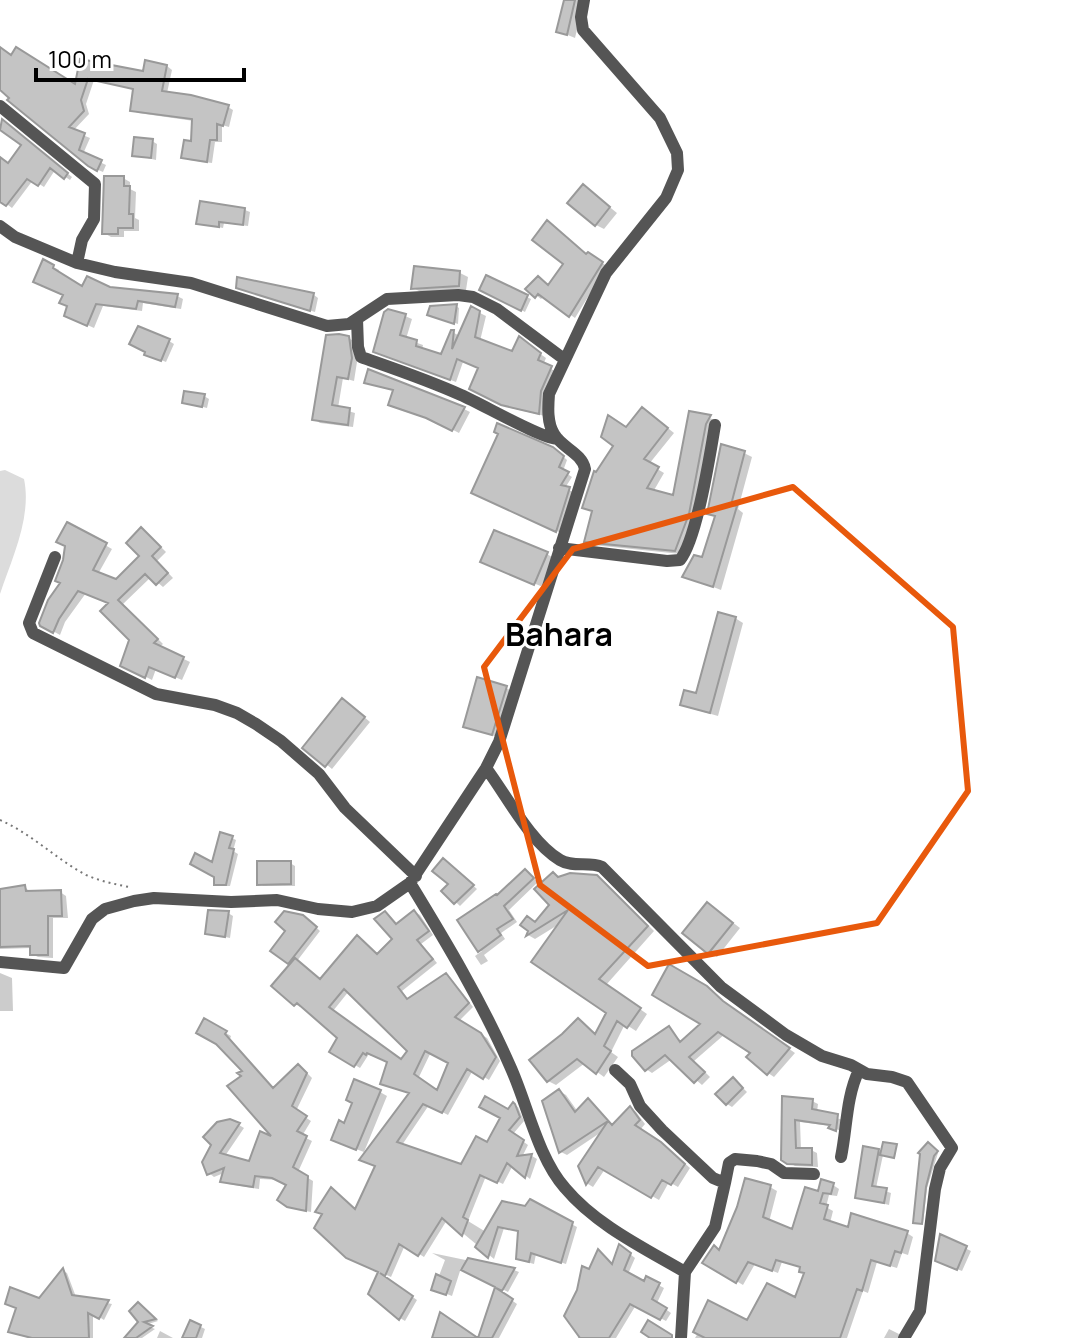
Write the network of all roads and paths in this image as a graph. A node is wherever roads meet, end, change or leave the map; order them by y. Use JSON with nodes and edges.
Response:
{"nodes":[{"id":1,"x":584,"y":0,"type":"edge"},
{"id":2,"x":0,"y":106,"type":"edge"},
{"id":3,"x":0,"y":226,"type":"edge"},
{"id":4,"x":77,"y":263,"type":"junction"},
{"id":5,"x":357,"y":319,"type":"junction"},
{"id":6,"x":564,"y":359,"type":"junction"},
{"id":7,"x":715,"y":425,"type":"dead end"},
{"id":8,"x":558,"y":439,"type":"junction"},
{"id":9,"x":559,"y":548,"type":"junction"},
{"id":10,"x":55,"y":557,"type":"dead end"},
{"id":11,"x":486,"y":768,"type":"junction"},
{"id":12,"x":0,"y":820,"type":"edge"},
{"id":13,"x":413,"y":880,"type":"junction"},
{"id":14,"x":154,"y":898,"type":"junction"},
{"id":15,"x":0,"y":962,"type":"edge"},
{"id":16,"x":615,"y":1070,"type":"dead end"},
{"id":17,"x":859,"y":1070,"type":"junction"},
{"id":18,"x":841,"y":1157,"type":"dead end"},
{"id":19,"x":814,"y":1174,"type":"dead end"},
{"id":20,"x":725,"y":1183,"type":"junction"},
{"id":21,"x":685,"y":1272,"type":"junction"},
{"id":22,"x":681,"y":1338,"type":"edge"},
{"id":23,"x":904,"y":1338,"type":"edge"}],
"edges":[{"from":1,"to":6,"type":"street"},
{"from":2,"to":4,"type":"street"},
{"from":3,"to":4,"type":"street"},
{"from":4,"to":5,"type":"street"},
{"from":5,"to":6,"type":"street"},
{"from":5,"to":8,"type":"street"},
{"from":6,"to":8,"type":"street"},
{"from":7,"to":9,"type":"street"},
{"from":8,"to":9,"type":"street"},
{"from":9,"to":11,"type":"street"},
{"from":10,"to":13,"type":"street"},
{"from":11,"to":13,"type":"street"},
{"from":11,"to":17,"type":"street"},
{"from":12,"to":14,"type":"path"},
{"from":13,"to":14,"type":"street"},
{"from":13,"to":21,"type":"street"},
{"from":14,"to":15,"type":"street"},
{"from":16,"to":20,"type":"street"},
{"from":17,"to":18,"type":"street"},
{"from":17,"to":23,"type":"street"},
{"from":19,"to":20,"type":"street"},
{"from":20,"to":21,"type":"street"},
{"from":21,"to":22,"type":"street"}]}
